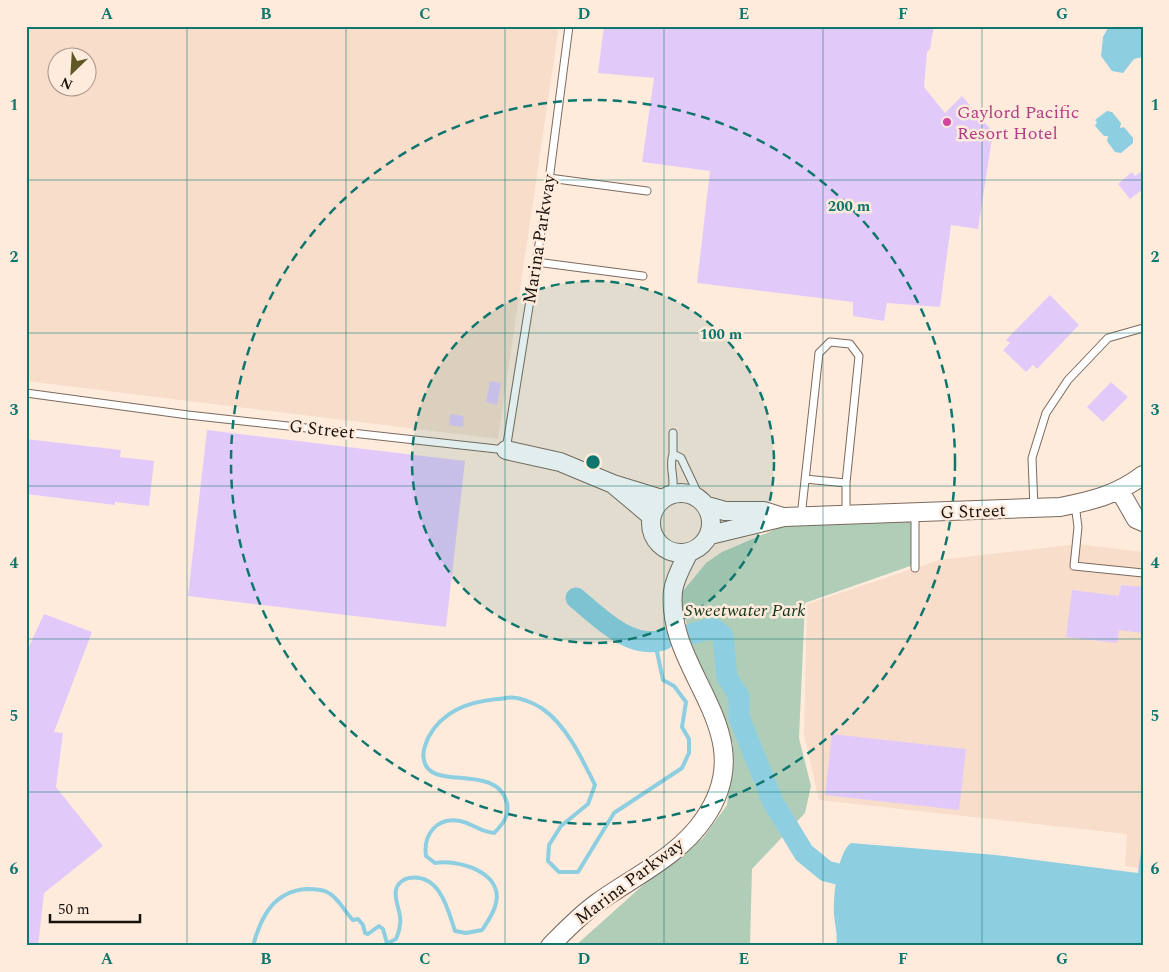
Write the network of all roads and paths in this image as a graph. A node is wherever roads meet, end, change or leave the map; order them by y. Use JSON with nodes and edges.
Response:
{"nodes":[{"id":1,"x":569,"y":26,"type":"edge"},
{"id":2,"x":549,"y":178,"type":"junction"},
{"id":3,"x":647,"y":191,"type":"dead end"},
{"id":4,"x":536,"y":262,"type":"junction"},
{"id":5,"x":643,"y":276,"type":"dead end"},
{"id":6,"x":1143,"y":328,"type":"edge"},
{"id":7,"x":26,"y":393,"type":"edge"},
{"id":8,"x":673,"y":433,"type":"dead end"},
{"id":9,"x":506,"y":450,"type":"junction"},
{"id":10,"x":673,"y":454,"type":"junction"},
{"id":11,"x":1143,"y":475,"type":"edge"},
{"id":12,"x":805,"y":480,"type":"junction"},
{"id":13,"x":846,"y":483,"type":"junction"},
{"id":14,"x":613,"y":484,"type":"junction"},
{"id":15,"x":1120,"y":490,"type":"junction"},
{"id":16,"x":666,"y":496,"type":"junction"},
{"id":17,"x":704,"y":502,"type":"junction"},
{"id":18,"x":1075,"y":504,"type":"junction"},
{"id":19,"x":1034,"y":508,"type":"junction"},
{"id":20,"x":915,"y":513,"type":"junction"},
{"id":21,"x":846,"y":515,"type":"junction"},
{"id":22,"x":651,"y":516,"type":"junction"},
{"id":23,"x":792,"y":517,"type":"junction"},
{"id":24,"x":1143,"y":522,"type":"edge"},
{"id":25,"x":710,"y":535,"type":"junction"},
{"id":26,"x":666,"y":549,"type":"junction"},
{"id":27,"x":689,"y":552,"type":"junction"},
{"id":28,"x":915,"y":568,"type":"dead end"},
{"id":29,"x":1143,"y":573,"type":"edge"},
{"id":30,"x":674,"y":588,"type":"junction"},
{"id":31,"x":550,"y":946,"type":"edge"}],
"edges":[{"from":1,"to":2,"type":"lane","name":"Marina Parkway"},
{"from":2,"to":3,"type":"lane"},
{"from":2,"to":4,"type":"lane","name":"Marina Parkway"},
{"from":4,"to":5,"type":"lane"},
{"from":4,"to":9,"type":"lane","name":"Marina Parkway"},
{"from":6,"to":19,"type":"lane"},
{"from":7,"to":9,"type":"lane","name":"G Street"},
{"from":8,"to":10,"type":"lane"},
{"from":9,"to":14,"type":"street","name":"G Street"},
{"from":10,"to":16,"type":"lane"},
{"from":10,"to":17,"type":"lane"},
{"from":11,"to":15,"type":"street","name":"G Street"},
{"from":12,"to":13,"type":"lane"},
{"from":12,"to":13,"type":"lane"},
{"from":12,"to":23,"type":"lane"},
{"from":13,"to":21,"type":"lane"},
{"from":14,"to":16,"type":"street","name":"G Street"},
{"from":14,"to":22,"type":"street","name":"G Street"},
{"from":15,"to":18,"type":"street","name":"G Street"},
{"from":15,"to":24,"type":"street"},
{"from":16,"to":17,"type":"street"},
{"from":16,"to":22,"type":"street"},
{"from":17,"to":23,"type":"street","name":"G Street"},
{"from":17,"to":25,"type":"street"},
{"from":18,"to":19,"type":"street","name":"G Street"},
{"from":18,"to":29,"type":"lane"},
{"from":19,"to":20,"type":"street","name":"G Street"},
{"from":20,"to":21,"type":"street","name":"G Street"},
{"from":20,"to":28,"type":"lane"},
{"from":21,"to":23,"type":"street","name":"G Street"},
{"from":22,"to":26,"type":"street"},
{"from":23,"to":25,"type":"street","name":"G Street"},
{"from":25,"to":27,"type":"street"},
{"from":26,"to":27,"type":"street"},
{"from":26,"to":30,"type":"street","name":"Marina Parkway"},
{"from":27,"to":30,"type":"street","name":"Marina Parkway"},
{"from":30,"to":31,"type":"street","name":"Marina Parkway"}]}
